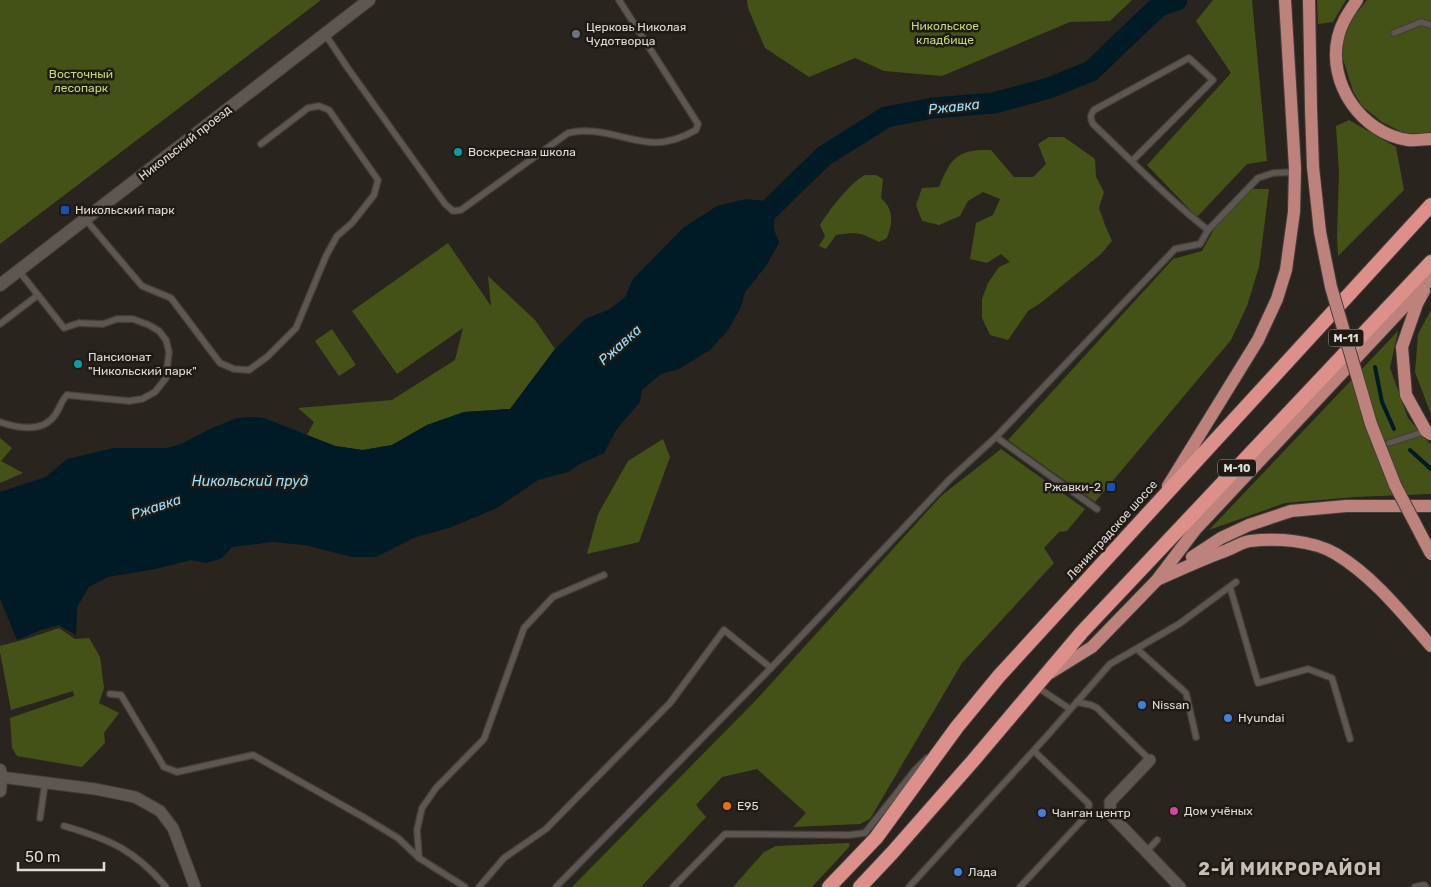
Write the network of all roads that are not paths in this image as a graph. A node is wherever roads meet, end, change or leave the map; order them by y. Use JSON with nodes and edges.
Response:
{"nodes":[{"id":1,"x":369,"y":0,"type":"edge"},
{"id":2,"x":619,"y":0,"type":"edge"},
{"id":3,"x":1285,"y":0,"type":"edge"},
{"id":4,"x":1309,"y":0,"type":"edge"},
{"id":5,"x":1357,"y":0,"type":"edge"},
{"id":6,"x":1431,"y":25,"type":"edge"},
{"id":7,"x":1394,"y":33,"type":"dead end"},
{"id":8,"x":325,"y":34,"type":"junction"},
{"id":9,"x":1431,"y":139,"type":"edge"},
{"id":10,"x":261,"y":144,"type":"dead end"},
{"id":11,"x":1132,"y":161,"type":"junction"},
{"id":12,"x":1295,"y":172,"type":"junction"},
{"id":13,"x":1431,"y":205,"type":"edge"},
{"id":14,"x":86,"y":220,"type":"junction"},
{"id":15,"x":1208,"y":230,"type":"junction"},
{"id":16,"x":1431,"y":262,"type":"edge"},
{"id":17,"x":18,"y":271,"type":"junction"},
{"id":18,"x":1431,"y":278,"type":"edge"},
{"id":19,"x":0,"y":286,"type":"edge"},
{"id":20,"x":38,"y":295,"type":"junction"},
{"id":21,"x":0,"y":324,"type":"edge"},
{"id":22,"x":0,"y":422,"type":"edge"},
{"id":23,"x":1428,"y":432,"type":"edge"},
{"id":24,"x":996,"y":437,"type":"junction"},
{"id":25,"x":1390,"y":444,"type":"dead end"},
{"id":26,"x":1158,"y":503,"type":"junction"},
{"id":27,"x":1431,"y":506,"type":"edge"},
{"id":28,"x":1096,"y":509,"type":"dead end"},
{"id":29,"x":1431,"y":554,"type":"edge"},
{"id":30,"x":604,"y":576,"type":"dead end"},
{"id":31,"x":1157,"y":580,"type":"junction"},
{"id":32,"x":1236,"y":582,"type":"dead end"},
{"id":33,"x":1230,"y":587,"type":"junction"},
{"id":34,"x":1431,"y":646,"type":"edge"},
{"id":35,"x":1137,"y":649,"type":"junction"},
{"id":36,"x":770,"y":668,"type":"junction"},
{"id":37,"x":1046,"y":676,"type":"junction"},
{"id":38,"x":1036,"y":687,"type":"junction"},
{"id":39,"x":110,"y":694,"type":"dead end"},
{"id":40,"x":1076,"y":702,"type":"junction"},
{"id":41,"x":1070,"y":709,"type":"junction"},
{"id":42,"x":957,"y":728,"type":"junction"},
{"id":43,"x":1196,"y":737,"type":"dead end"},
{"id":44,"x":1350,"y":739,"type":"dead end"},
{"id":45,"x":1034,"y":751,"type":"junction"},
{"id":46,"x":1150,"y":760,"type":"joint"},
{"id":47,"x":0,"y":775,"type":"edge"},
{"id":48,"x":45,"y":783,"type":"junction"},
{"id":49,"x":0,"y":791,"type":"edge"},
{"id":50,"x":40,"y":818,"type":"dead end"},
{"id":51,"x":64,"y":826,"type":"dead end"},
{"id":52,"x":1157,"y":840,"type":"dead end"},
{"id":53,"x":1146,"y":852,"type":"junction"},
{"id":54,"x":419,"y":858,"type":"junction"},
{"id":55,"x":1170,"y":878,"type":"junction"},
{"id":56,"x":166,"y":887,"type":"edge"},
{"id":57,"x":195,"y":887,"type":"edge"},
{"id":58,"x":465,"y":887,"type":"edge"},
{"id":59,"x":479,"y":887,"type":"edge"},
{"id":60,"x":556,"y":887,"type":"edge"},
{"id":61,"x":673,"y":887,"type":"edge"},
{"id":62,"x":829,"y":887,"type":"edge"},
{"id":63,"x":860,"y":887,"type":"edge"},
{"id":64,"x":909,"y":887,"type":"edge"},
{"id":65,"x":1020,"y":887,"type":"edge"},
{"id":66,"x":1162,"y":887,"type":"edge"},
{"id":67,"x":1180,"y":887,"type":"edge"},
{"id":68,"x":1415,"y":887,"type":"edge"},
{"id":69,"x":1426,"y":887,"type":"edge"}],
"edges":[{"from":1,"to":8,"type":"street","name":"Никольский проезд"},
{"from":2,"to":8,"type":"lane"},
{"from":3,"to":12,"type":"main road"},
{"from":4,"to":29,"type":"main road","number":"М-11","bridge":true},
{"from":5,"to":9,"type":"main road"},
{"from":6,"to":7,"type":"lane"},
{"from":8,"to":14,"type":"street","name":"Никольский проезд"},
{"from":10,"to":14,"type":"lane"},
{"from":11,"to":11,"type":"lane"},
{"from":11,"to":15,"type":"lane"},
{"from":12,"to":15,"type":"lane"},
{"from":12,"to":26,"type":"main road"},
{"from":13,"to":26,"type":"highway","name":"Ленинградское шоссе","number":"М-10"},
{"from":14,"to":17,"type":"street","name":"Никольский проезд"},
{"from":15,"to":24,"type":"lane"},
{"from":16,"to":37,"type":"highway","number":"М-10"},
{"from":17,"to":19,"type":"street","name":"Никольский проезд"},
{"from":17,"to":20,"type":"lane"},
{"from":18,"to":23,"type":"main road"},
{"from":18,"to":31,"type":"main road","number":"М-10"},
{"from":20,"to":21,"type":"lane"},
{"from":20,"to":22,"type":"lane"},
{"from":23,"to":25,"type":"lane"},
{"from":24,"to":28,"type":"lane"},
{"from":24,"to":36,"type":"lane"},
{"from":26,"to":42,"type":"highway","name":"Ленинградское шоссе","number":"М-10"},
{"from":27,"to":31,"type":"main road"},
{"from":30,"to":54,"type":"lane"},
{"from":31,"to":34,"type":"main road"},
{"from":31,"to":37,"type":"main road","number":"М-10"},
{"from":32,"to":33,"type":"lane"},
{"from":33,"to":35,"type":"lane"},
{"from":33,"to":44,"type":"lane"},
{"from":35,"to":40,"type":"lane"},
{"from":35,"to":43,"type":"lane"},
{"from":36,"to":59,"type":"lane"},
{"from":36,"to":60,"type":"lane"},
{"from":37,"to":38,"type":"highway","number":"М-10"},
{"from":38,"to":41,"type":"lane"},
{"from":38,"to":63,"type":"highway","number":"М-10"},
{"from":39,"to":54,"type":"lane"},
{"from":40,"to":41,"type":"lane"},
{"from":40,"to":46,"type":"lane"},
{"from":41,"to":45,"type":"lane"},
{"from":42,"to":61,"type":"lane"},
{"from":42,"to":62,"type":"highway","name":"Ленинградское шоссе","number":"М-10"},
{"from":45,"to":64,"type":"lane"},
{"from":45,"to":65,"type":"lane"},
{"from":46,"to":53,"type":"street"},
{"from":47,"to":48,"type":"street"},
{"from":47,"to":49,"type":"street"},
{"from":48,"to":50,"type":"lane"},
{"from":48,"to":57,"type":"street"},
{"from":51,"to":56,"type":"lane"},
{"from":52,"to":53,"type":"lane"},
{"from":53,"to":55,"type":"street"},
{"from":54,"to":58,"type":"lane"},
{"from":55,"to":66,"type":"street"},
{"from":55,"to":67,"type":"street"},
{"from":68,"to":69,"type":"lane"}]}
